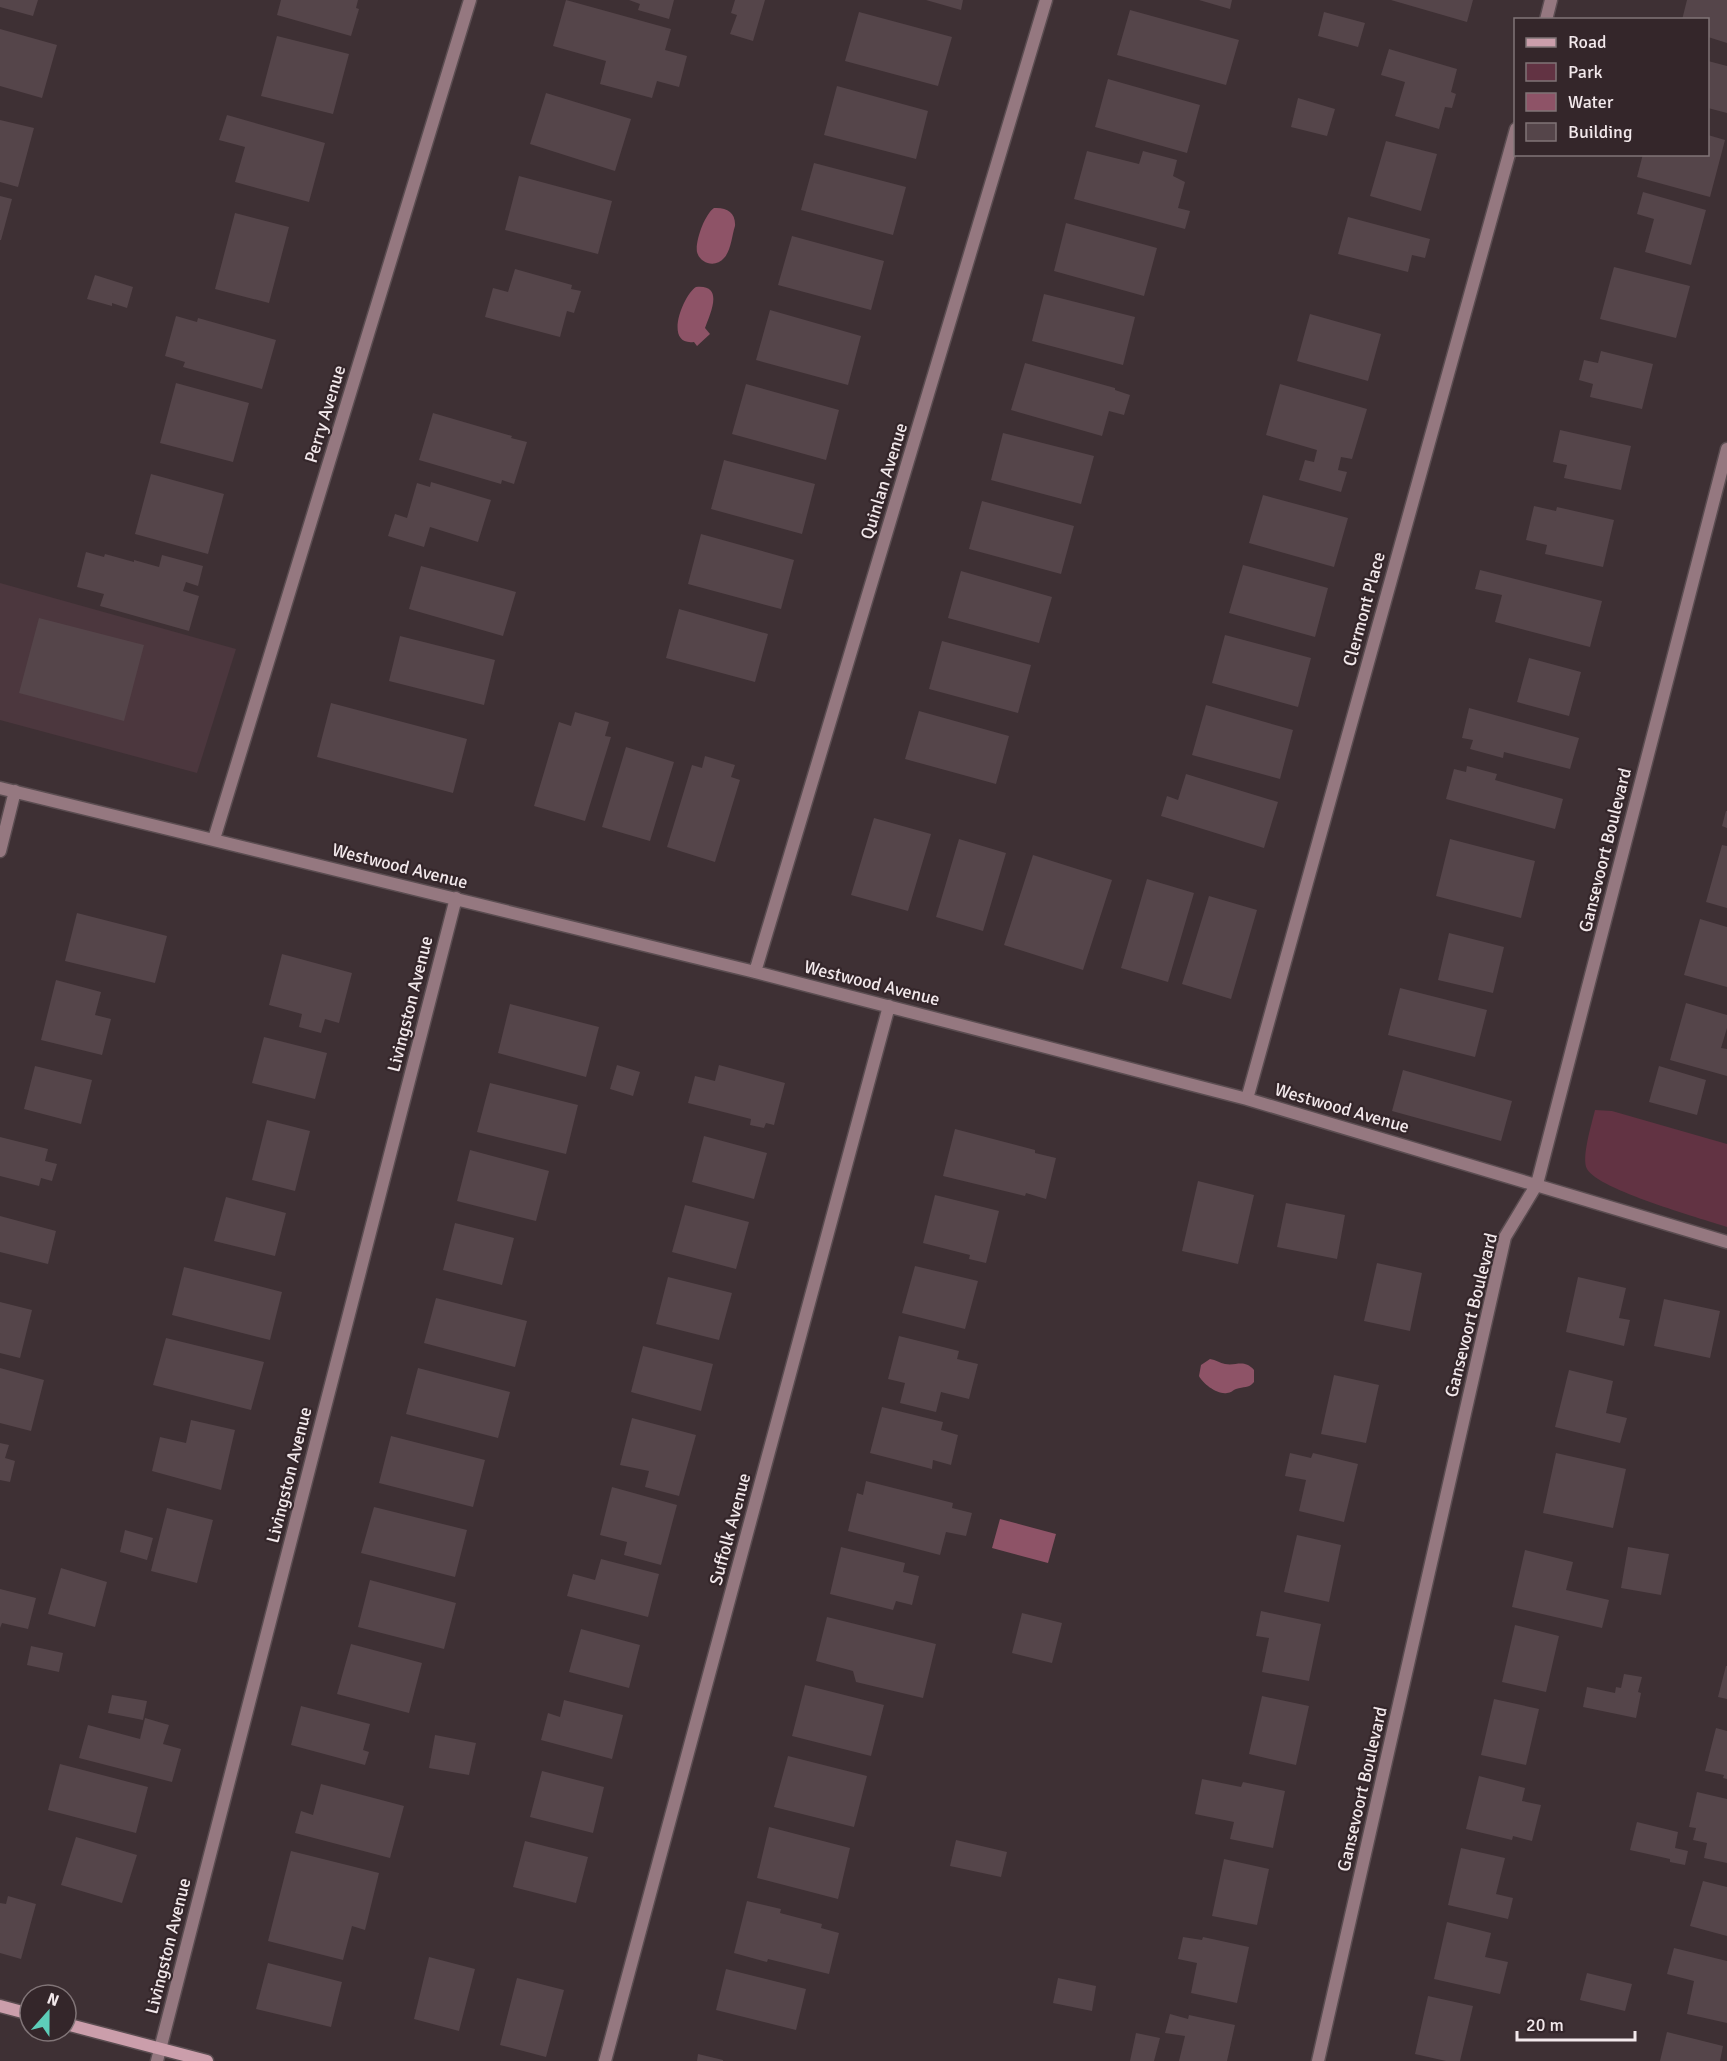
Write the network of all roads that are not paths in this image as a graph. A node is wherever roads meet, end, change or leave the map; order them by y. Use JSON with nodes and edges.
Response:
{"nodes":[{"id":1,"x":470,"y":0,"type":"edge"},
{"id":2,"x":1046,"y":0,"type":"edge"},
{"id":3,"x":1551,"y":0,"type":"edge"},
{"id":4,"x":1546,"y":18,"type":"edge"},
{"id":5,"x":1514,"y":133,"type":"edge"},
{"id":6,"x":1727,"y":449,"type":"edge"},
{"id":7,"x":0,"y":788,"type":"edge"},
{"id":8,"x":15,"y":791,"type":"junction"},
{"id":9,"x":214,"y":839,"type":"junction"},
{"id":10,"x":0,"y":851,"type":"edge"},
{"id":11,"x":456,"y":898,"type":"junction"},
{"id":12,"x":755,"y":972,"type":"junction"},
{"id":13,"x":889,"y":1006,"type":"junction"},
{"id":14,"x":1247,"y":1099,"type":"junction"},
{"id":15,"x":1537,"y":1184,"type":"junction"},
{"id":16,"x":1727,"y":1242,"type":"edge"},
{"id":17,"x":0,"y":2006,"type":"edge"},
{"id":18,"x":18,"y":2011,"type":"edge"},
{"id":19,"x":78,"y":2028,"type":"edge"},
{"id":20,"x":159,"y":2055,"type":"edge"},
{"id":21,"x":207,"y":2061,"type":"edge"},
{"id":22,"x":605,"y":2061,"type":"edge"},
{"id":23,"x":1318,"y":2061,"type":"edge"}],
"edges":[{"from":1,"to":9,"type":"street","name":"Perry Avenue"},
{"from":2,"to":12,"type":"street","name":"Quinlan Avenue"},
{"from":3,"to":4,"type":"street"},
{"from":5,"to":14,"type":"street","name":"Clermont Place"},
{"from":6,"to":15,"type":"street","name":"Gansevoort Boulevard"},
{"from":7,"to":8,"type":"street","name":"Westwood Avenue"},
{"from":8,"to":9,"type":"street","name":"Westwood Avenue"},
{"from":8,"to":10,"type":"street"},
{"from":9,"to":11,"type":"street","name":"Westwood Avenue"},
{"from":11,"to":12,"type":"street","name":"Westwood Avenue"},
{"from":11,"to":20,"type":"street","name":"Livingston Avenue"},
{"from":12,"to":13,"type":"street","name":"Westwood Avenue"},
{"from":13,"to":14,"type":"street","name":"Westwood Avenue"},
{"from":13,"to":22,"type":"street","name":"Suffolk Avenue"},
{"from":14,"to":15,"type":"street","name":"Westwood Avenue"},
{"from":15,"to":16,"type":"street","name":"Westwood Avenue"},
{"from":15,"to":23,"type":"street","name":"Gansevoort Boulevard"},
{"from":17,"to":18,"type":"street"},
{"from":19,"to":20,"type":"street"},
{"from":20,"to":21,"type":"street"}]}
